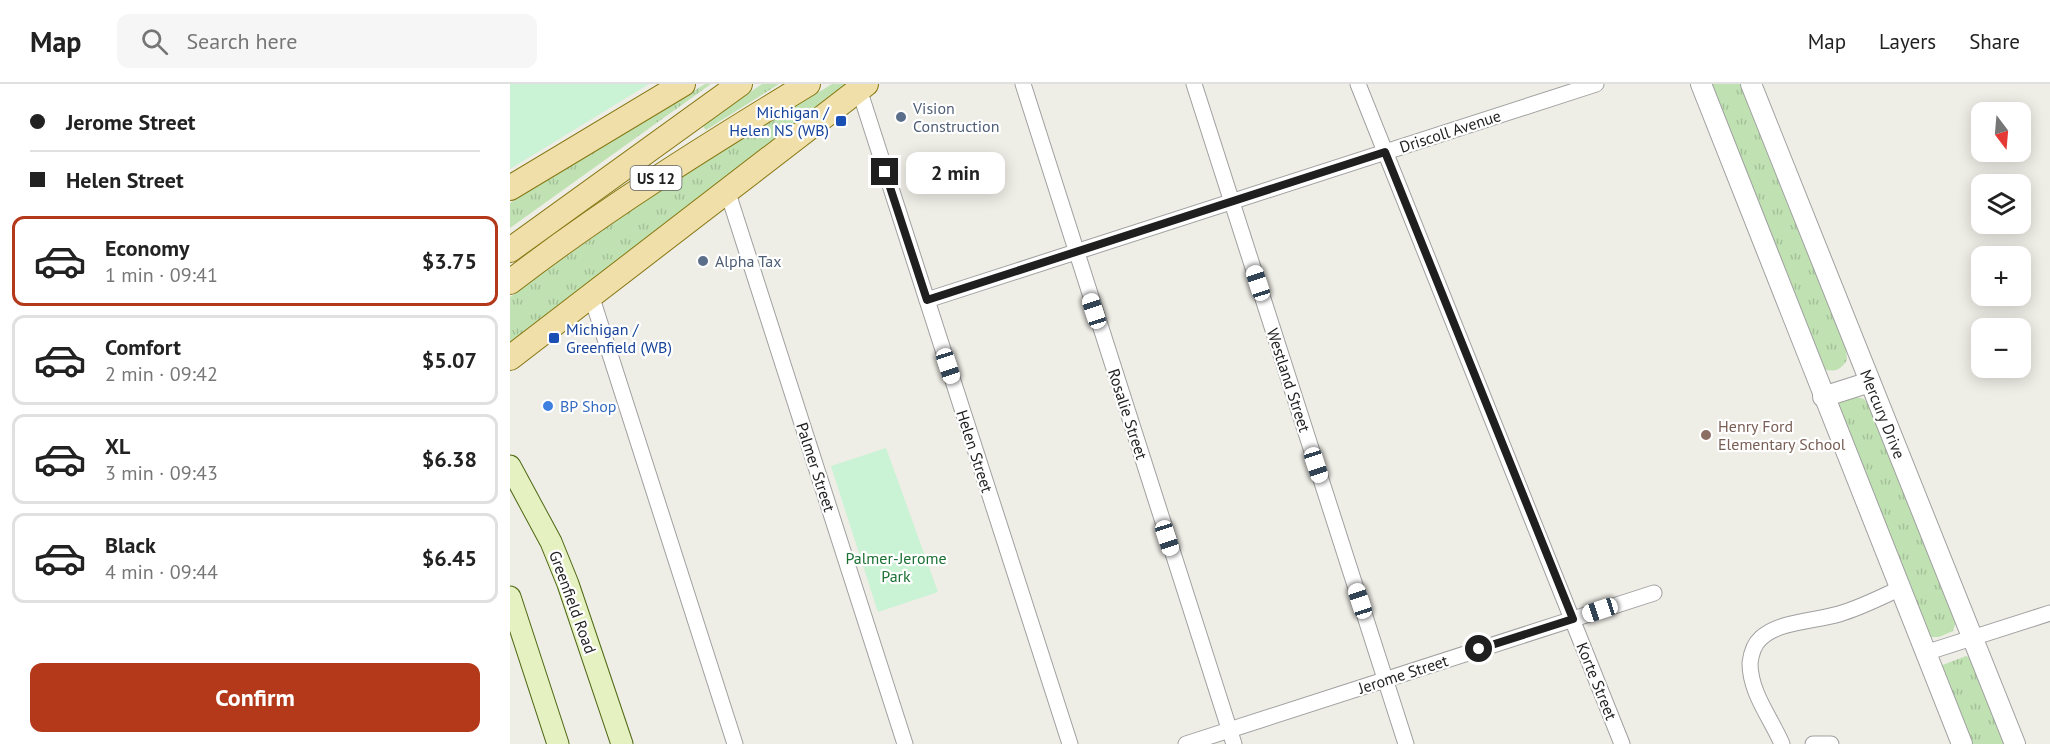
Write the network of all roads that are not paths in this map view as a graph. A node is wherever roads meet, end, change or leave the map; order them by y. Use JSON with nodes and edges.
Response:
{"nodes":[{"id":1,"x":683,"y":84,"type":"edge"},
{"id":2,"x":740,"y":84,"type":"edge"},
{"id":3,"x":808,"y":84,"type":"edge"},
{"id":4,"x":1023,"y":84,"type":"edge"},
{"id":5,"x":1194,"y":84,"type":"edge"},
{"id":6,"x":1358,"y":84,"type":"edge"},
{"id":7,"x":1596,"y":84,"type":"edge"},
{"id":8,"x":1701,"y":84,"type":"edge"},
{"id":9,"x":1751,"y":84,"type":"edge"},
{"id":10,"x":862,"y":87,"type":"edge"},
{"id":11,"x":1385,"y":152,"type":"junction"},
{"id":12,"x":510,"y":188,"type":"edge"},
{"id":13,"x":728,"y":190,"type":"junction"},
{"id":14,"x":1232,"y":201,"type":"junction"},
{"id":15,"x":510,"y":250,"type":"edge"},
{"id":16,"x":1075,"y":252,"type":"junction"},
{"id":17,"x":510,"y":282,"type":"edge"},
{"id":18,"x":591,"y":295,"type":"junction"},
{"id":19,"x":927,"y":300,"type":"junction"},
{"id":20,"x":510,"y":358,"type":"edge"},
{"id":21,"x":1870,"y":382,"type":"junction"},
{"id":22,"x":1823,"y":397,"type":"junction"},
{"id":23,"x":513,"y":476,"type":"edge"},
{"id":24,"x":1899,"y":589,"type":"junction"},
{"id":25,"x":1654,"y":593,"type":"dead end"},
{"id":26,"x":510,"y":597,"type":"edge"},
{"id":27,"x":2050,"y":613,"type":"edge"},
{"id":28,"x":1573,"y":619,"type":"junction"},
{"id":29,"x":1972,"y":637,"type":"junction"},
{"id":30,"x":1926,"y":653,"type":"junction"},
{"id":31,"x":1386,"y":680,"type":"junction"},
{"id":32,"x":1232,"y":737,"type":"edge"},
{"id":33,"x":558,"y":744,"type":"edge"},
{"id":34,"x":622,"y":744,"type":"edge"},
{"id":35,"x":735,"y":744,"type":"edge"},
{"id":36,"x":905,"y":744,"type":"edge"},
{"id":37,"x":1070,"y":744,"type":"edge"},
{"id":38,"x":1186,"y":744,"type":"edge"},
{"id":39,"x":1406,"y":744,"type":"edge"},
{"id":40,"x":1622,"y":744,"type":"edge"},
{"id":41,"x":1782,"y":744,"type":"edge"},
{"id":42,"x":1813,"y":744,"type":"edge"},
{"id":43,"x":1831,"y":744,"type":"edge"},
{"id":44,"x":1962,"y":744,"type":"edge"},
{"id":45,"x":2015,"y":744,"type":"edge"}],
"edges":[{"from":1,"to":12,"type":"main road"},
{"from":2,"to":15,"type":"main road","number":"US 12"},
{"from":3,"to":17,"type":"main road","number":"US 12"},
{"from":4,"to":16,"type":"street","name":"Rosalie Street"},
{"from":5,"to":14,"type":"street","name":"Westland Street"},
{"from":6,"to":11,"type":"street","name":"Korte Street"},
{"from":7,"to":11,"type":"street","name":"Driscoll Avenue"},
{"from":8,"to":22,"type":"street"},
{"from":9,"to":21,"type":"street","name":"Mercury Drive"},
{"from":10,"to":13,"type":"main road"},
{"from":10,"to":19,"type":"street","name":"Helen Street"},
{"from":11,"to":14,"type":"street","name":"Driscoll Avenue"},
{"from":11,"to":28,"type":"street","name":"Korte Street"},
{"from":13,"to":18,"type":"main road"},
{"from":13,"to":36,"type":"street","name":"Palmer Street"},
{"from":14,"to":16,"type":"street","name":"Driscoll Avenue"},
{"from":14,"to":31,"type":"street","name":"Westland Street"},
{"from":16,"to":19,"type":"street","name":"Driscoll Avenue"},
{"from":16,"to":32,"type":"street","name":"Rosalie Street"},
{"from":18,"to":20,"type":"main road"},
{"from":18,"to":35,"type":"street"},
{"from":19,"to":37,"type":"street","name":"Helen Street"},
{"from":21,"to":22,"type":"street"},
{"from":21,"to":29,"type":"street","name":"Mercury Drive"},
{"from":22,"to":24,"type":"street"},
{"from":23,"to":34,"type":"main road","name":"Greenfield Road"},
{"from":24,"to":30,"type":"street"},
{"from":24,"to":41,"type":"street"},
{"from":25,"to":28,"type":"street","name":"Jerome Street"},
{"from":26,"to":33,"type":"main road"},
{"from":27,"to":29,"type":"street"},
{"from":28,"to":31,"type":"street","name":"Jerome Street"},
{"from":28,"to":40,"type":"street","name":"Korte Street"},
{"from":29,"to":30,"type":"street"},
{"from":29,"to":45,"type":"street","name":"Mercury Drive"},
{"from":30,"to":44,"type":"street"},
{"from":31,"to":32,"type":"street","name":"Jerome Street"},
{"from":31,"to":39,"type":"street","name":"Westland Street"},
{"from":32,"to":38,"type":"street","name":"Jerome Street"},
{"from":42,"to":43,"type":"street"}]}
